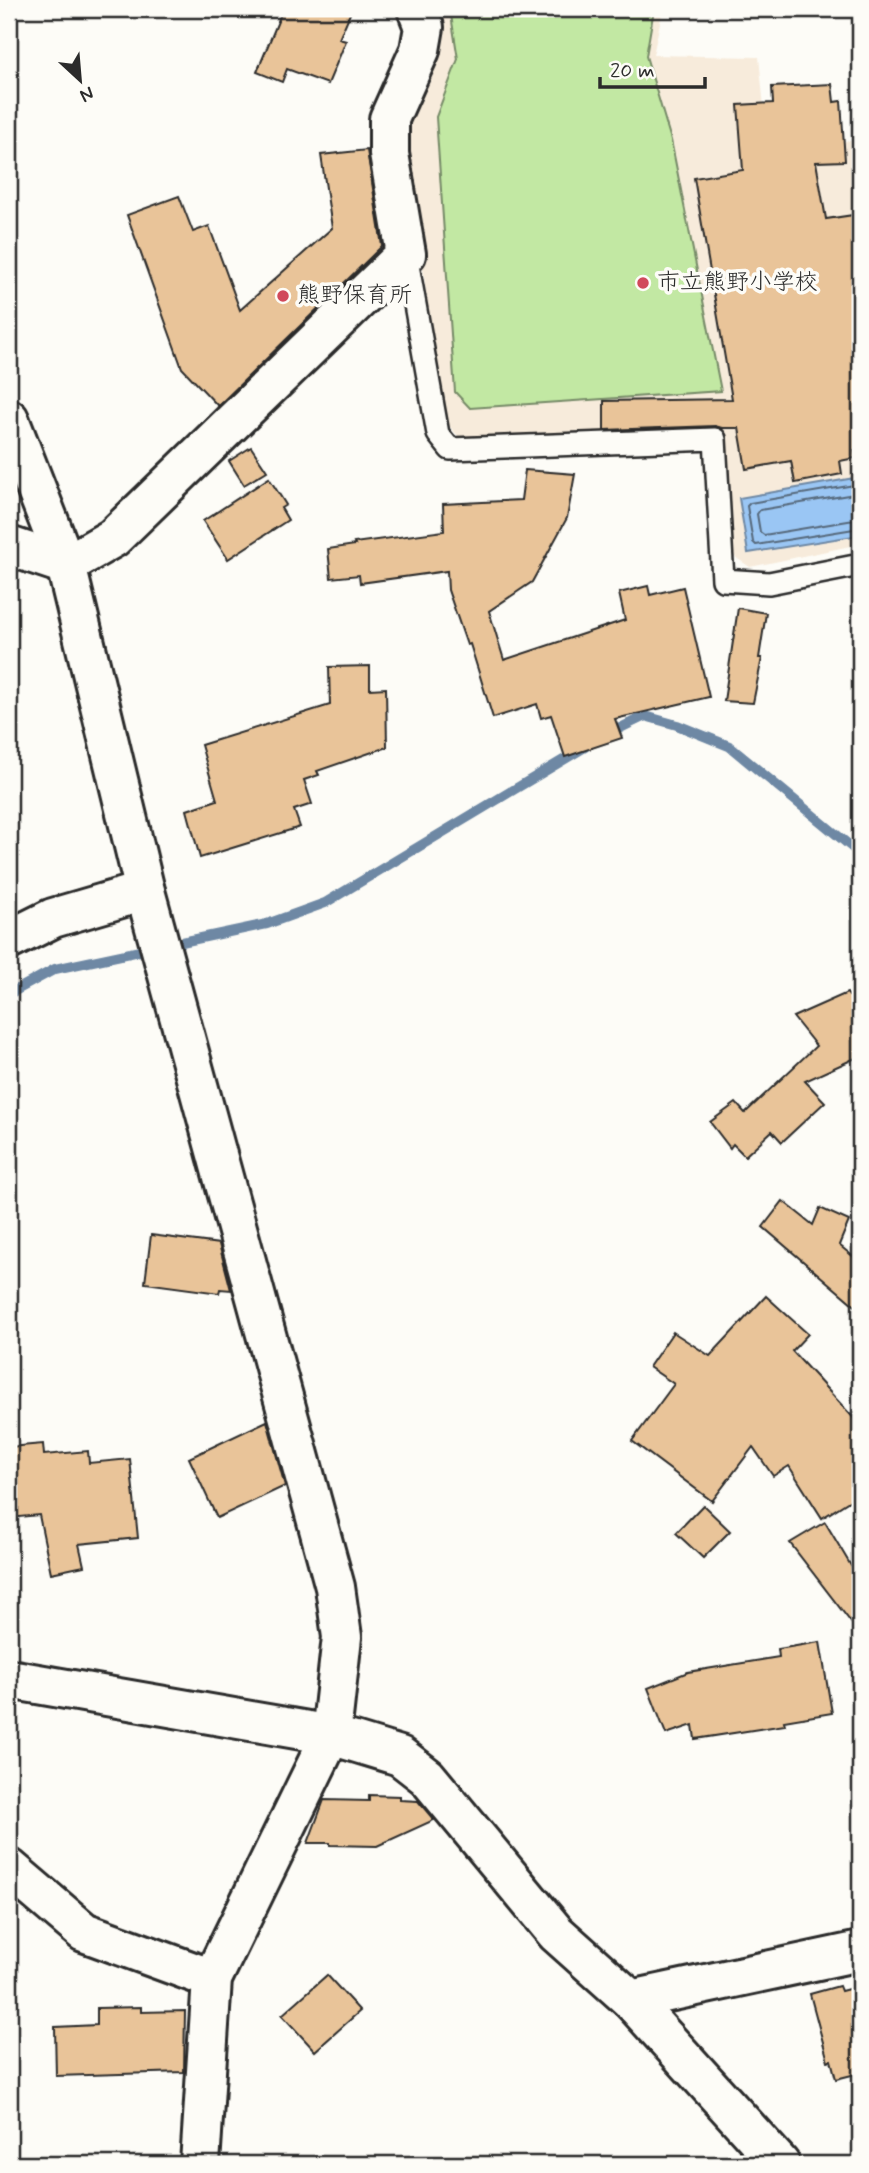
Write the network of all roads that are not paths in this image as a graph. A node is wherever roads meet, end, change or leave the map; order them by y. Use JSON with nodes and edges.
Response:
{"nodes":[{"id":1,"x":417,"y":9,"type":"edge"},
{"id":2,"x":406,"y":254,"type":"junction"},
{"id":3,"x":9,"y":419,"type":"edge"},
{"id":4,"x":9,"y":546,"type":"edge"},
{"id":5,"x":66,"y":565,"type":"junction"},
{"id":6,"x":860,"y":565,"type":"edge"},
{"id":7,"x":145,"y":891,"type":"junction"},
{"id":8,"x":9,"y":940,"type":"edge"},
{"id":9,"x":9,"y":1679,"type":"edge"},
{"id":10,"x":331,"y":1735,"type":"junction"},
{"id":11,"x":9,"y":1868,"type":"edge"},
{"id":12,"x":860,"y":1951,"type":"edge"},
{"id":13,"x":212,"y":1979,"type":"junction"},
{"id":14,"x":631,"y":2000,"type":"junction"},
{"id":15,"x":200,"y":2164,"type":"edge"},
{"id":16,"x":780,"y":2164,"type":"edge"}],
"edges":[{"from":1,"to":2,"type":"street"},
{"from":2,"to":5,"type":"street"},
{"from":2,"to":6,"type":"lane"},
{"from":3,"to":5,"type":"street"},
{"from":4,"to":5,"type":"street"},
{"from":5,"to":7,"type":"street"},
{"from":7,"to":8,"type":"street"},
{"from":7,"to":10,"type":"street"},
{"from":9,"to":10,"type":"street"},
{"from":10,"to":13,"type":"street"},
{"from":10,"to":14,"type":"street"},
{"from":11,"to":13,"type":"street"},
{"from":12,"to":14,"type":"street"},
{"from":13,"to":15,"type":"street"},
{"from":14,"to":16,"type":"street"}]}
